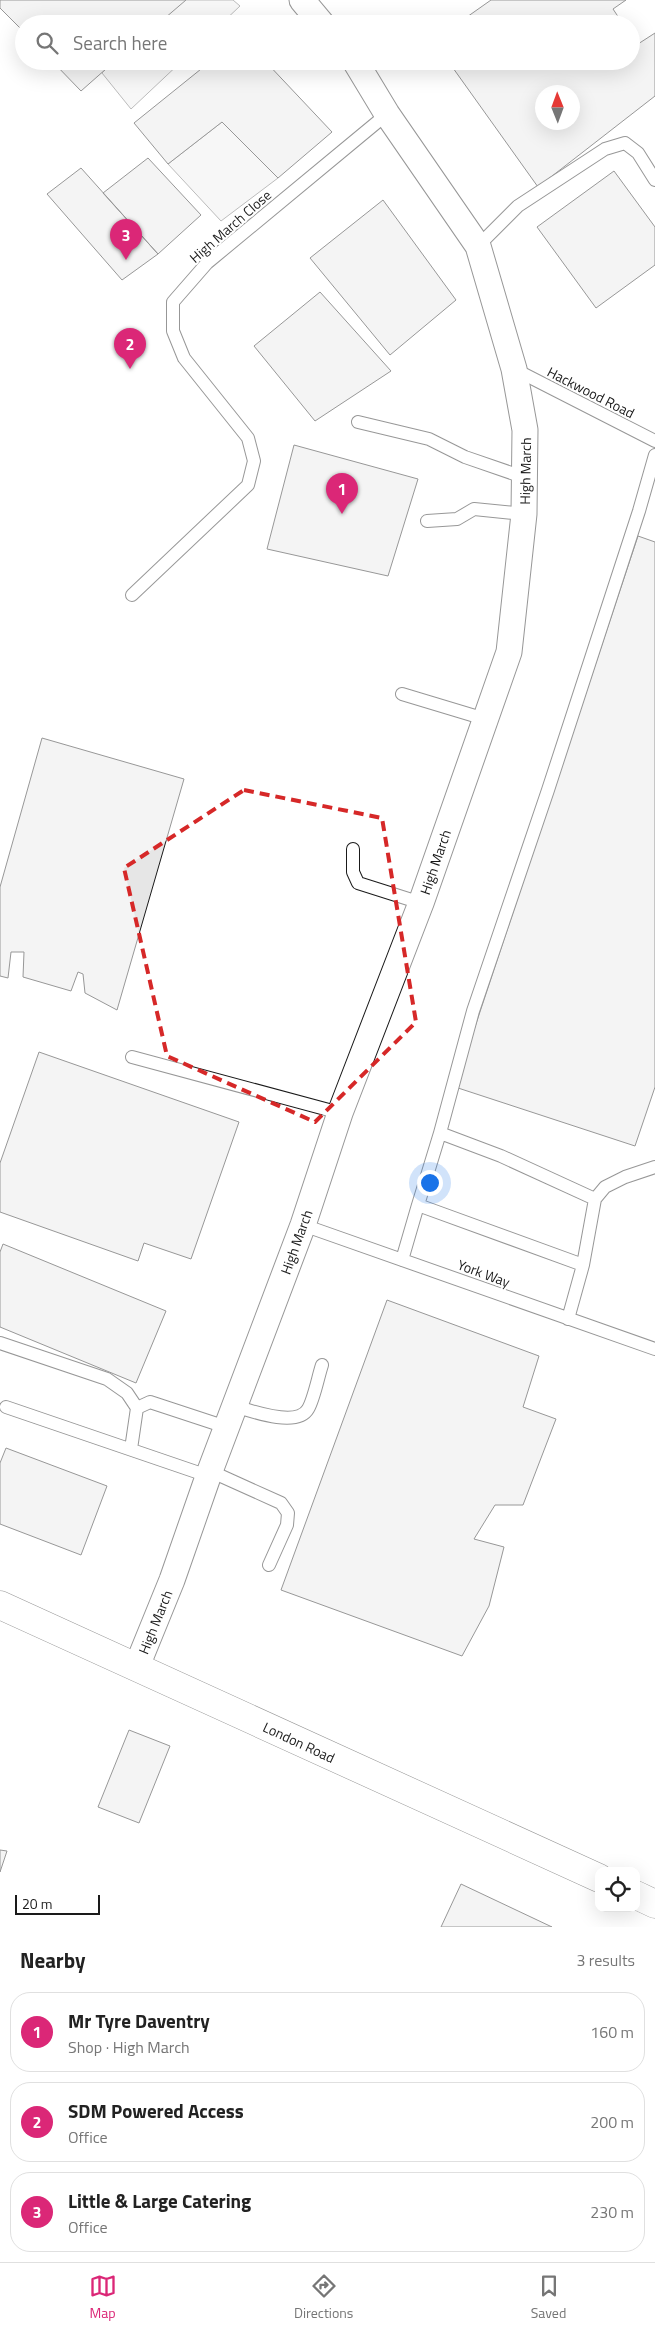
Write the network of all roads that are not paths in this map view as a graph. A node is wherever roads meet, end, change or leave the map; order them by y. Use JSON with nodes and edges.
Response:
{"nodes":[{"id":1,"x":302,"y":0,"type":"edge"},
{"id":2,"x":314,"y":15,"type":"edge"},
{"id":3,"x":360,"y":70,"type":"edge"},
{"id":4,"x":387,"y":114,"type":"junction"},
{"id":5,"x":655,"y":180,"type":"edge"},
{"id":6,"x":478,"y":246,"type":"junction"},
{"id":7,"x":514,"y":369,"type":"junction"},
{"id":8,"x":358,"y":422,"type":"dead end"},
{"id":9,"x":655,"y":441,"type":"edge"},
{"id":10,"x":655,"y":455,"type":"edge"},
{"id":11,"x":523,"y":477,"type":"junction"},
{"id":12,"x":524,"y":514,"type":"junction"},
{"id":13,"x":427,"y":521,"type":"dead end"},
{"id":14,"x":132,"y":595,"type":"dead end"},
{"id":15,"x":402,"y":694,"type":"dead end"},
{"id":16,"x":485,"y":719,"type":"junction"},
{"id":17,"x":353,"y":849,"type":"dead end"},
{"id":18,"x":421,"y":903,"type":"junction"},
{"id":19,"x":132,"y":1057,"type":"dead end"},
{"id":20,"x":340,"y":1113,"type":"junction"},
{"id":21,"x":440,"y":1133,"type":"junction"},
{"id":22,"x":655,"y":1167,"type":"edge"},
{"id":23,"x":595,"y":1199,"type":"junction"},
{"id":24,"x":418,"y":1205,"type":"junction"},
{"id":25,"x":303,"y":1225,"type":"junction"},
{"id":26,"x":402,"y":1260,"type":"junction"},
{"id":27,"x":583,"y":1266,"type":"junction"},
{"id":28,"x":568,"y":1319,"type":"junction"},
{"id":29,"x":0,"y":1343,"type":"edge"},
{"id":30,"x":655,"y":1349,"type":"edge"},
{"id":31,"x":322,"y":1364,"type":"dead end"},
{"id":32,"x":6,"y":1407,"type":"dead end"},
{"id":33,"x":137,"y":1408,"type":"junction"},
{"id":34,"x":230,"y":1417,"type":"junction"},
{"id":35,"x":131,"y":1449,"type":"junction"},
{"id":36,"x":209,"y":1473,"type":"junction"},
{"id":37,"x":269,"y":1565,"type":"dead end"},
{"id":38,"x":0,"y":1605,"type":"edge"},
{"id":39,"x":137,"y":1666,"type":"junction"},
{"id":40,"x":595,"y":1876,"type":"edge"},
{"id":41,"x":640,"y":1897,"type":"edge"},
{"id":42,"x":655,"y":1904,"type":"edge"}],
"edges":[{"from":1,"to":2,"type":"street"},
{"from":3,"to":4,"type":"street","name":"High March"},
{"from":4,"to":6,"type":"street","name":"High March"},
{"from":4,"to":14,"type":"lane","name":"High March Close"},
{"from":5,"to":6,"type":"lane"},
{"from":6,"to":7,"type":"street","name":"High March"},
{"from":7,"to":9,"type":"lane","name":"Hackwood Road"},
{"from":7,"to":11,"type":"street","name":"High March"},
{"from":8,"to":11,"type":"lane"},
{"from":10,"to":21,"type":"lane"},
{"from":11,"to":12,"type":"street","name":"High March"},
{"from":12,"to":13,"type":"lane"},
{"from":12,"to":16,"type":"street","name":"High March"},
{"from":15,"to":16,"type":"lane"},
{"from":16,"to":18,"type":"street","name":"High March"},
{"from":17,"to":18,"type":"lane"},
{"from":18,"to":20,"type":"street","name":"High March"},
{"from":19,"to":20,"type":"lane"},
{"from":20,"to":25,"type":"street","name":"High March"},
{"from":21,"to":23,"type":"lane"},
{"from":21,"to":24,"type":"lane"},
{"from":22,"to":23,"type":"lane"},
{"from":23,"to":27,"type":"lane"},
{"from":24,"to":26,"type":"lane"},
{"from":24,"to":27,"type":"lane"},
{"from":25,"to":26,"type":"lane","name":"York Way"},
{"from":25,"to":34,"type":"street","name":"High March"},
{"from":26,"to":28,"type":"lane","name":"York Way"},
{"from":27,"to":28,"type":"lane"},
{"from":28,"to":30,"type":"lane","name":"York Way"},
{"from":29,"to":33,"type":"lane"},
{"from":31,"to":34,"type":"lane"},
{"from":32,"to":35,"type":"lane"},
{"from":33,"to":34,"type":"lane"},
{"from":33,"to":35,"type":"lane"},
{"from":34,"to":36,"type":"street","name":"High March"},
{"from":35,"to":36,"type":"lane"},
{"from":36,"to":37,"type":"lane"},
{"from":36,"to":39,"type":"street","name":"High March"},
{"from":38,"to":39,"type":"highway","name":"London Road"},
{"from":39,"to":40,"type":"highway","name":"London Road"},
{"from":41,"to":42,"type":"highway"}]}
